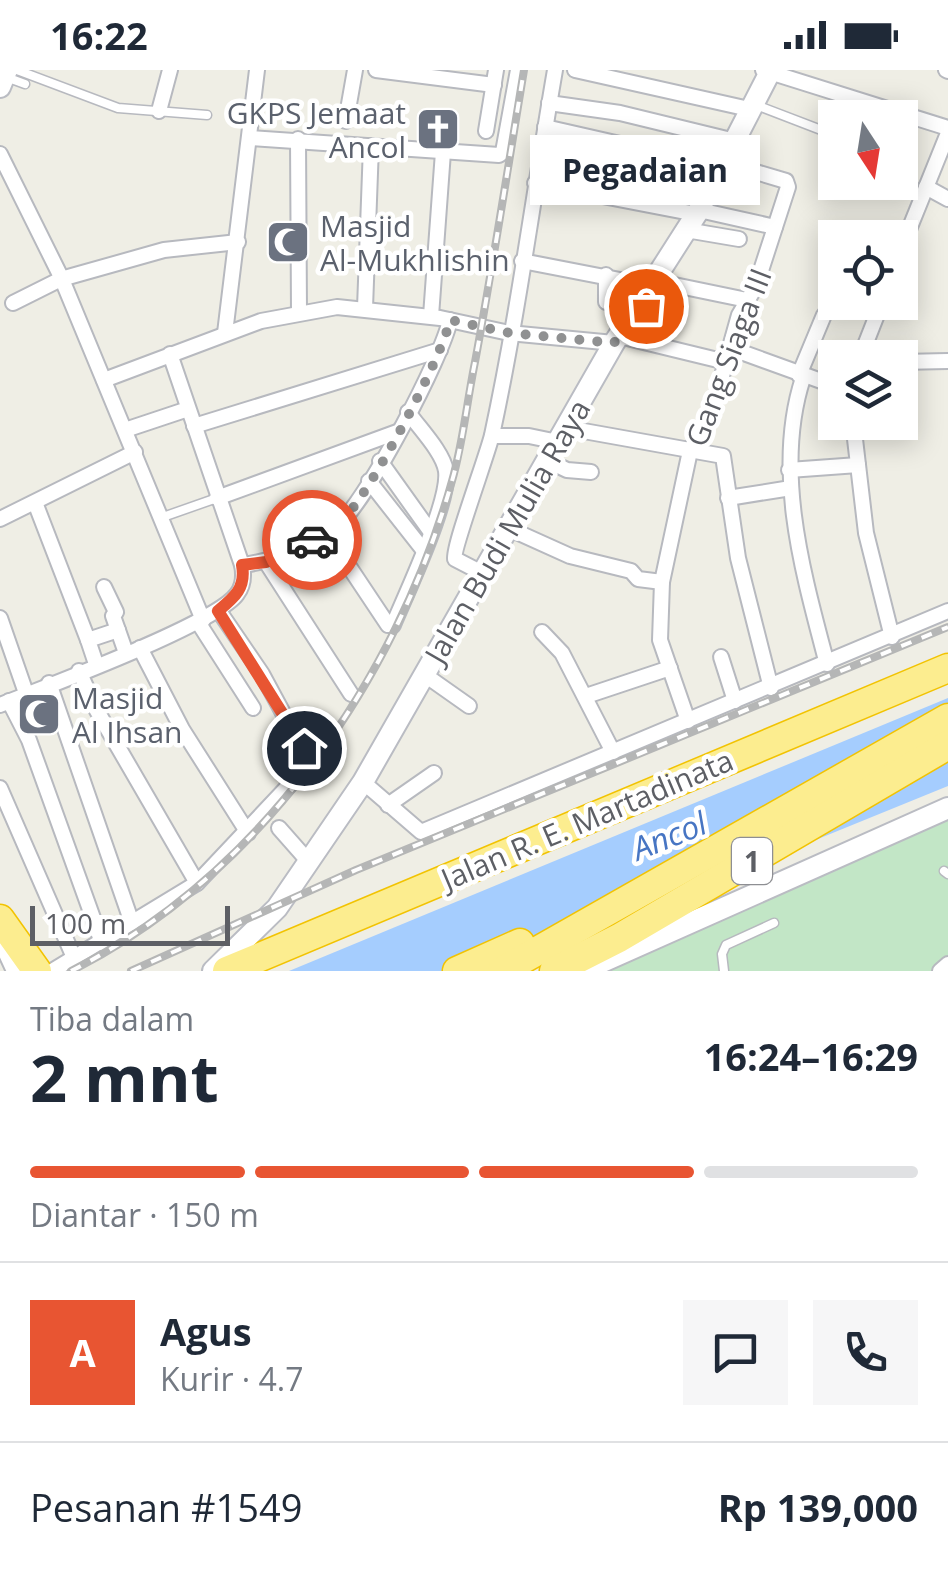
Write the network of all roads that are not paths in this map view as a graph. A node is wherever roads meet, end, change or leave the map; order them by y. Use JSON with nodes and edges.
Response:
{"nodes":[{"id":1,"x":170,"y":70,"type":"edge"},
{"id":2,"x":257,"y":70,"type":"edge"},
{"id":3,"x":355,"y":70,"type":"edge"},
{"id":4,"x":376,"y":70,"type":"edge"},
{"id":5,"x":518,"y":70,"type":"edge"},
{"id":6,"x":554,"y":70,"type":"edge"},
{"id":7,"x":574,"y":70,"type":"edge"},
{"id":8,"x":768,"y":71,"type":"edge"},
{"id":9,"x":7,"y":76,"type":"edge"},
{"id":10,"x":495,"y":78,"type":"edge"},
{"id":11,"x":25,"y":84,"type":"dead end"},
{"id":12,"x":549,"y":103,"type":"junction"},
{"id":13,"x":750,"y":106,"type":"junction"},
{"id":14,"x":159,"y":112,"type":"junction"},
{"id":15,"x":207,"y":115,"type":"dead end"},
{"id":16,"x":346,"y":121,"type":"dead end"},
{"id":17,"x":545,"y":127,"type":"junction"},
{"id":18,"x":818,"y":128,"type":"edge"},
{"id":19,"x":948,"y":130,"type":"edge"},
{"id":20,"x":486,"y":131,"type":"dead end"},
{"id":21,"x":254,"y":138,"type":"junction"},
{"id":22,"x":298,"y":139,"type":"junction"},
{"id":23,"x":731,"y":140,"type":"junction"},
{"id":24,"x":371,"y":146,"type":"junction"},
{"id":25,"x":443,"y":152,"type":"junction"},
{"id":26,"x":0,"y":154,"type":"edge"},
{"id":27,"x":720,"y":166,"type":"junction"},
{"id":28,"x":535,"y":183,"type":"junction"},
{"id":29,"x":926,"y":188,"type":"junction"},
{"id":30,"x":948,"y":199,"type":"edge"},
{"id":31,"x":694,"y":218,"type":"junction"},
{"id":32,"x":913,"y":220,"type":"edge"},
{"id":33,"x":776,"y":227,"type":"junction"},
{"id":34,"x":739,"y":238,"type":"dead end"},
{"id":35,"x":238,"y":242,"type":"junction"},
{"id":36,"x":522,"y":261,"type":"junction"},
{"id":37,"x":606,"y":275,"type":"junction"},
{"id":38,"x":62,"y":279,"type":"junction"},
{"id":39,"x":653,"y":283,"type":"junction"},
{"id":40,"x":747,"y":300,"type":"junction"},
{"id":41,"x":14,"y":303,"type":"dead end"},
{"id":42,"x":639,"y":306,"type":"junction"},
{"id":43,"x":365,"y":308,"type":"junction"},
{"id":44,"x":299,"y":312,"type":"junction"},
{"id":45,"x":678,"y":314,"type":"dead end"},
{"id":46,"x":431,"y":316,"type":"junction"},
{"id":47,"x":450,"y":320,"type":"junction"},
{"id":48,"x":822,"y":320,"type":"edge"},
{"id":49,"x":226,"y":328,"type":"junction"},
{"id":50,"x":510,"y":333,"type":"junction"},
{"id":51,"x":616,"y":339,"type":"junction"},
{"id":52,"x":440,"y":350,"type":"junction"},
{"id":53,"x":728,"y":355,"type":"junction"},
{"id":54,"x":164,"y":356,"type":"junction"},
{"id":55,"x":948,"y":361,"type":"edge"},
{"id":56,"x":918,"y":362,"type":"edge"},
{"id":57,"x":801,"y":376,"type":"junction"},
{"id":58,"x":104,"y":380,"type":"junction"},
{"id":59,"x":818,"y":381,"type":"edge"},
{"id":60,"x":184,"y":410,"type":"junction"},
{"id":61,"x":408,"y":412,"type":"junction"},
{"id":62,"x":194,"y":426,"type":"junction"},
{"id":63,"x":125,"y":430,"type":"junction"},
{"id":64,"x":396,"y":432,"type":"junction"},
{"id":65,"x":492,"y":436,"type":"junction"},
{"id":66,"x":855,"y":440,"type":"edge"},
{"id":67,"x":558,"y":444,"type":"junction"},
{"id":68,"x":690,"y":451,"type":"junction"},
{"id":69,"x":135,"y":452,"type":"junction"},
{"id":70,"x":380,"y":461,"type":"junction"},
{"id":71,"x":858,"y":465,"type":"junction"},
{"id":72,"x":789,"y":470,"type":"junction"},
{"id":73,"x":591,"y":472,"type":"dead end"},
{"id":74,"x":370,"y":481,"type":"junction"},
{"id":75,"x":791,"y":488,"type":"junction"},
{"id":76,"x":214,"y":498,"type":"junction"},
{"id":77,"x":728,"y":498,"type":"junction"},
{"id":78,"x":36,"y":505,"type":"junction"},
{"id":79,"x":160,"y":518,"type":"junction"},
{"id":80,"x":0,"y":520,"type":"edge"},
{"id":81,"x":510,"y":529,"type":"junction"},
{"id":82,"x":326,"y":532,"type":"junction"},
{"id":83,"x":428,"y":540,"type":"junction"},
{"id":84,"x":454,"y":547,"type":"junction"},
{"id":85,"x":266,"y":562,"type":"junction"},
{"id":86,"x":242,"y":565,"type":"junction"},
{"id":87,"x":484,"y":574,"type":"junction"},
{"id":88,"x":662,"y":582,"type":"junction"},
{"id":89,"x":104,"y":587,"type":"dead end"},
{"id":90,"x":948,"y":611,"type":"edge"},
{"id":91,"x":220,"y":614,"type":"junction"},
{"id":92,"x":0,"y":618,"type":"edge"},
{"id":93,"x":201,"y":624,"type":"junction"},
{"id":94,"x":118,"y":630,"type":"junction"},
{"id":95,"x":542,"y":632,"type":"dead end"},
{"id":96,"x":892,"y":638,"type":"junction"},
{"id":97,"x":88,"y":640,"type":"junction"},
{"id":98,"x":138,"y":652,"type":"junction"},
{"id":99,"x":722,"y":657,"type":"dead end"},
{"id":100,"x":96,"y":664,"type":"junction"},
{"id":101,"x":828,"y":664,"type":"junction"},
{"id":102,"x":670,"y":668,"type":"junction"},
{"id":103,"x":948,"y":668,"type":"edge"},
{"id":104,"x":81,"y":675,"type":"junction"},
{"id":105,"x":426,"y":675,"type":"junction"},
{"id":106,"x":51,"y":688,"type":"junction"},
{"id":107,"x":771,"y":688,"type":"junction"},
{"id":108,"x":948,"y":688,"type":"edge"},
{"id":109,"x":26,"y":693,"type":"junction"},
{"id":110,"x":351,"y":694,"type":"dead end"},
{"id":111,"x":586,"y":696,"type":"junction"},
{"id":112,"x":735,"y":702,"type":"junction"},
{"id":113,"x":8,"y":705,"type":"edge"},
{"id":114,"x":469,"y":706,"type":"dead end"},
{"id":115,"x":253,"y":708,"type":"dead end"},
{"id":116,"x":948,"y":718,"type":"edge"},
{"id":117,"x":688,"y":721,"type":"junction"},
{"id":118,"x":948,"y":745,"type":"edge"},
{"id":119,"x":613,"y":752,"type":"junction"},
{"id":120,"x":434,"y":773,"type":"dead end"},
{"id":121,"x":363,"y":782,"type":"junction"},
{"id":122,"x":0,"y":788,"type":"edge"},
{"id":123,"x":388,"y":805,"type":"junction"},
{"id":124,"x":948,"y":808,"type":"edge"},
{"id":125,"x":16,"y":822,"type":"junction"},
{"id":126,"x":279,"y":828,"type":"dead end"},
{"id":127,"x":0,"y":829,"type":"edge"},
{"id":128,"x":248,"y":833,"type":"junction"},
{"id":129,"x":717,"y":848,"type":"junction"},
{"id":130,"x":308,"y":862,"type":"junction"},
{"id":131,"x":198,"y":883,"type":"junction"},
{"id":132,"x":0,"y":918,"type":"edge"},
{"id":133,"x":774,"y":923,"type":"dead end"},
{"id":134,"x":132,"y":924,"type":"junction"},
{"id":135,"x":0,"y":941,"type":"edge"},
{"id":136,"x":102,"y":944,"type":"junction"},
{"id":137,"x":75,"y":960,"type":"junction"},
{"id":138,"x":948,"y":964,"type":"edge"},
{"id":139,"x":271,"y":967,"type":"edge"},
{"id":140,"x":14,"y":971,"type":"edge"},
{"id":141,"x":37,"y":971,"type":"edge"},
{"id":142,"x":52,"y":971,"type":"edge"},
{"id":143,"x":213,"y":971,"type":"edge"},
{"id":144,"x":227,"y":971,"type":"edge"},
{"id":145,"x":457,"y":971,"type":"edge"},
{"id":146,"x":502,"y":971,"type":"edge"},
{"id":147,"x":554,"y":971,"type":"edge"},
{"id":148,"x":582,"y":971,"type":"edge"},
{"id":149,"x":724,"y":971,"type":"edge"},
{"id":150,"x":940,"y":971,"type":"edge"}],
"edges":[{"from":1,"to":14,"type":"street"},
{"from":2,"to":21,"type":"street"},
{"from":3,"to":16,"type":"street"},
{"from":4,"to":10,"type":"street"},
{"from":5,"to":25,"type":"street"},
{"from":6,"to":12,"type":"street"},
{"from":7,"to":13,"type":"street"},
{"from":8,"to":13,"type":"street","name":"Jalan Budi Mulia Raya"},
{"from":8,"to":19,"type":"street"},
{"from":9,"to":11,"type":"lane"},
{"from":9,"to":14,"type":"lane"},
{"from":10,"to":20,"type":"street"},
{"from":12,"to":17,"type":"street"},
{"from":12,"to":23,"type":"street"},
{"from":13,"to":18,"type":"lane"},
{"from":13,"to":23,"type":"street","name":"Jalan Budi Mulia Raya"},
{"from":14,"to":15,"type":"lane"},
{"from":17,"to":27,"type":"street"},
{"from":17,"to":28,"type":"street"},
{"from":19,"to":29,"type":"street"},
{"from":21,"to":22,"type":"street"},
{"from":21,"to":35,"type":"street"},
{"from":22,"to":24,"type":"street"},
{"from":22,"to":44,"type":"street"},
{"from":23,"to":27,"type":"street","name":"Jalan Budi Mulia Raya"},
{"from":24,"to":25,"type":"street"},
{"from":24,"to":43,"type":"street"},
{"from":25,"to":46,"type":"street"},
{"from":26,"to":38,"type":"street"},
{"from":27,"to":31,"type":"street","name":"Jalan Budi Mulia Raya"},
{"from":27,"to":33,"type":"street","name":"Gang Siaga III"},
{"from":28,"to":31,"type":"street"},
{"from":28,"to":36,"type":"street"},
{"from":29,"to":30,"type":"street"},
{"from":29,"to":32,"type":"street"},
{"from":31,"to":33,"type":"street"},
{"from":31,"to":34,"type":"street"},
{"from":31,"to":39,"type":"street","name":"Jalan Budi Mulia Raya"},
{"from":33,"to":40,"type":"street","name":"Gang Siaga III"},
{"from":35,"to":38,"type":"street"},
{"from":35,"to":49,"type":"street"},
{"from":36,"to":37,"type":"street"},
{"from":36,"to":50,"type":"street"},
{"from":37,"to":39,"type":"street"},
{"from":37,"to":42,"type":"street"},
{"from":38,"to":41,"type":"street"},
{"from":38,"to":58,"type":"street"},
{"from":39,"to":40,"type":"street"},
{"from":39,"to":42,"type":"street","name":"Jalan Budi Mulia Raya"},
{"from":40,"to":53,"type":"street","name":"Gang Siaga III"},
{"from":42,"to":45,"type":"street"},
{"from":42,"to":51,"type":"street","name":"Jalan Budi Mulia Raya"},
{"from":43,"to":44,"type":"street"},
{"from":43,"to":46,"type":"street"},
{"from":44,"to":49,"type":"street"},
{"from":46,"to":47,"type":"street"},
{"from":47,"to":50,"type":"street"},
{"from":47,"to":52,"type":"street"},
{"from":48,"to":57,"type":"street"},
{"from":49,"to":54,"type":"street"},
{"from":50,"to":51,"type":"street"},
{"from":50,"to":65,"type":"street"},
{"from":51,"to":53,"type":"street"},
{"from":51,"to":67,"type":"street","name":"Jalan Budi Mulia Raya"},
{"from":52,"to":61,"type":"street"},
{"from":52,"to":62,"type":"street"},
{"from":53,"to":57,"type":"street"},
{"from":53,"to":68,"type":"street","name":"Gang Siaga III"},
{"from":54,"to":58,"type":"street"},
{"from":54,"to":60,"type":"street"},
{"from":55,"to":56,"type":"street"},
{"from":57,"to":59,"type":"street"},
{"from":57,"to":72,"type":"street"},
{"from":58,"to":63,"type":"street"},
{"from":60,"to":62,"type":"street"},
{"from":60,"to":63,"type":"street"},
{"from":61,"to":64,"type":"street"},
{"from":61,"to":83,"type":"street"},
{"from":62,"to":76,"type":"street"},
{"from":63,"to":69,"type":"street"},
{"from":64,"to":70,"type":"street"},
{"from":64,"to":76,"type":"street"},
{"from":65,"to":67,"type":"street"},
{"from":65,"to":84,"type":"street"},
{"from":66,"to":71,"type":"street"},
{"from":67,"to":68,"type":"street"},
{"from":67,"to":73,"type":"street"},
{"from":67,"to":81,"type":"street","name":"Jalan Budi Mulia Raya"},
{"from":68,"to":77,"type":"street"},
{"from":68,"to":88,"type":"street","name":"Gang Siaga III"},
{"from":69,"to":78,"type":"street"},
{"from":69,"to":79,"type":"street"},
{"from":70,"to":74,"type":"street"},
{"from":70,"to":83,"type":"street"},
{"from":71,"to":72,"type":"street"},
{"from":71,"to":96,"type":"street"},
{"from":72,"to":75,"type":"street"},
{"from":74,"to":82,"type":"street"},
{"from":74,"to":83,"type":"street"},
{"from":75,"to":77,"type":"street"},
{"from":75,"to":101,"type":"street"},
{"from":76,"to":79,"type":"lane"},
{"from":76,"to":86,"type":"street"},
{"from":77,"to":107,"type":"street"},
{"from":78,"to":80,"type":"street"},
{"from":78,"to":97,"type":"street"},
{"from":79,"to":93,"type":"street"},
{"from":81,"to":87,"type":"street","name":"Jalan Budi Mulia Raya"},
{"from":81,"to":88,"type":"street"},
{"from":82,"to":83,"type":"street"},
{"from":82,"to":85,"type":"street"},
{"from":83,"to":84,"type":"street"},
{"from":84,"to":87,"type":"street"},
{"from":85,"to":86,"type":"street"},
{"from":85,"to":110,"type":"street"},
{"from":86,"to":91,"type":"street"},
{"from":87,"to":105,"type":"street","name":"Jalan Budi Mulia Raya"},
{"from":88,"to":102,"type":"street","name":"Gang Siaga III"},
{"from":89,"to":94,"type":"street"},
{"from":90,"to":96,"type":"street"},
{"from":91,"to":93,"type":"street"},
{"from":91,"to":128,"type":"street"},
{"from":92,"to":109,"type":"street"},
{"from":93,"to":98,"type":"street"},
{"from":93,"to":115,"type":"street"},
{"from":94,"to":97,"type":"street"},
{"from":94,"to":98,"type":"street"},
{"from":95,"to":111,"type":"street"},
{"from":96,"to":101,"type":"street"},
{"from":97,"to":100,"type":"street"},
{"from":98,"to":100,"type":"street"},
{"from":98,"to":128,"type":"street"},
{"from":99,"to":112,"type":"street"},
{"from":100,"to":104,"type":"street"},
{"from":101,"to":107,"type":"street"},
{"from":102,"to":111,"type":"street"},
{"from":102,"to":117,"type":"street","name":"Gang Siaga III"},
{"from":103,"to":144,"type":"highway","name":"Jalan R. E. Martadinata"},
{"from":104,"to":106,"type":"street"},
{"from":104,"to":131,"type":"street"},
{"from":105,"to":114,"type":"street"},
{"from":105,"to":121,"type":"street","name":"Jalan Budi Mulia Raya"},
{"from":106,"to":109,"type":"street"},
{"from":106,"to":134,"type":"street"},
{"from":107,"to":112,"type":"street"},
{"from":108,"to":139,"type":"highway","name":"Jalan R. E. Martadinata"},
{"from":109,"to":113,"type":"street"},
{"from":111,"to":119,"type":"street"},
{"from":112,"to":117,"type":"street"},
{"from":113,"to":136,"type":"street"},
{"from":116,"to":129,"type":"highway","number":"1"},
{"from":117,"to":119,"type":"street"},
{"from":118,"to":147,"type":"highway","number":"1"},
{"from":119,"to":123,"type":"street"},
{"from":120,"to":123,"type":"street"},
{"from":121,"to":123,"type":"street"},
{"from":121,"to":130,"type":"street","name":"Jalan Budi Mulia Raya"},
{"from":122,"to":125,"type":"street"},
{"from":124,"to":148,"type":"street"},
{"from":125,"to":127,"type":"street"},
{"from":125,"to":137,"type":"street"},
{"from":126,"to":130,"type":"street"},
{"from":128,"to":131,"type":"street"},
{"from":129,"to":145,"type":"highway"},
{"from":129,"to":146,"type":"highway","number":"1"},
{"from":130,"to":143,"type":"street","name":"Jalan Budi Mulia Raya"},
{"from":131,"to":134,"type":"street"},
{"from":132,"to":141,"type":"highway"},
{"from":133,"to":149,"type":"lane"},
{"from":134,"to":136,"type":"street"},
{"from":135,"to":140,"type":"street"},
{"from":136,"to":137,"type":"street"},
{"from":137,"to":142,"type":"street"},
{"from":138,"to":150,"type":"street"}]}
